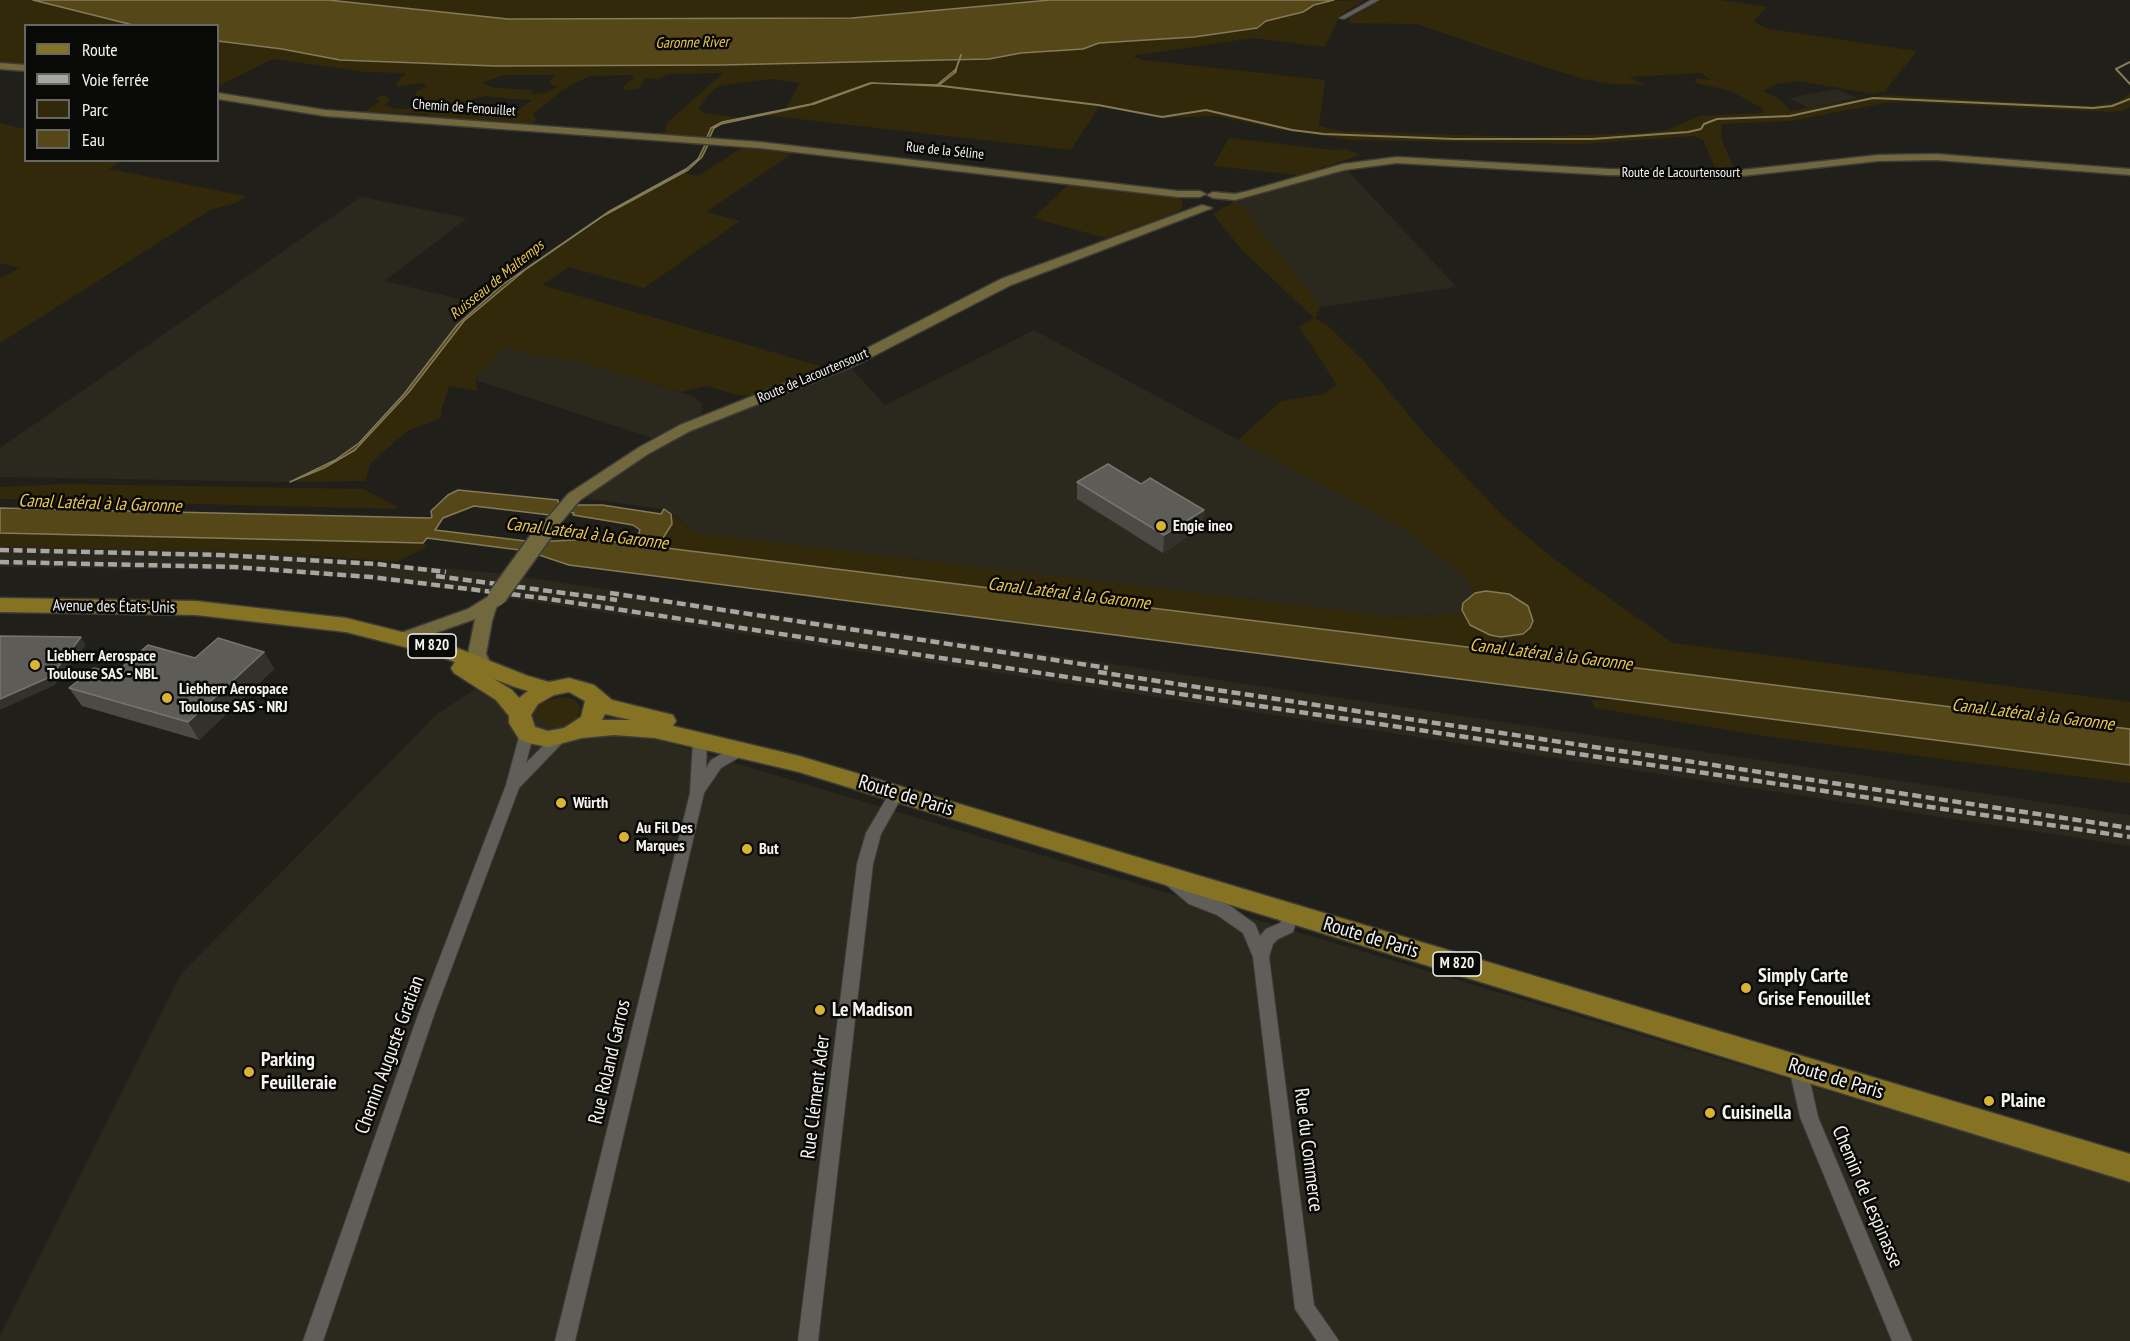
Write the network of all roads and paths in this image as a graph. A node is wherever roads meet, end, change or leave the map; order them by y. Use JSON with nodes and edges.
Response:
{"nodes":[{"id":1,"x":1376,"y":0,"type":"edge"},
{"id":2,"x":1342,"y":18,"type":"dead end"},
{"id":3,"x":0,"y":66,"type":"edge"},
{"id":4,"x":24,"y":68,"type":"edge"},
{"id":5,"x":219,"y":96,"type":"edge"},
{"id":6,"x":708,"y":141,"type":"joint"},
{"id":7,"x":2130,"y":172,"type":"edge"},
{"id":8,"x":1217,"y":199,"type":"junction"},
{"id":9,"x":1192,"y":203,"type":"junction"},
{"id":10,"x":493,"y":602,"type":"junction"},
{"id":11,"x":0,"y":605,"type":"edge"},
{"id":12,"x":228,"y":611,"type":"joint"},
{"id":13,"x":309,"y":622,"type":"junction"},
{"id":14,"x":401,"y":639,"type":"junction"},
{"id":15,"x":482,"y":664,"type":"junction"},
{"id":16,"x":549,"y":689,"type":"junction"},
{"id":17,"x":596,"y":699,"type":"junction"},
{"id":18,"x":524,"y":723,"type":"junction"},
{"id":19,"x":570,"y":734,"type":"junction"},
{"id":20,"x":700,"y":740,"type":"junction"},
{"id":21,"x":740,"y":750,"type":"junction"},
{"id":22,"x":784,"y":760,"type":"junction"},
{"id":23,"x":513,"y":785,"type":"junction"},
{"id":24,"x":697,"y":793,"type":"junction"},
{"id":25,"x":897,"y":793,"type":"junction"},
{"id":26,"x":1164,"y":875,"type":"junction"},
{"id":27,"x":1291,"y":914,"type":"junction"},
{"id":28,"x":1261,"y":957,"type":"junction"},
{"id":29,"x":1798,"y":1068,"type":"junction"},
{"id":30,"x":2130,"y":1168,"type":"edge"},
{"id":31,"x":312,"y":1341,"type":"edge"},
{"id":32,"x":565,"y":1341,"type":"edge"},
{"id":33,"x":808,"y":1341,"type":"edge"},
{"id":34,"x":1329,"y":1341,"type":"edge"},
{"id":35,"x":1902,"y":1341,"type":"edge"}],
"edges":[{"from":1,"to":2,"type":"street"},
{"from":3,"to":4,"type":"main road"},
{"from":5,"to":6,"type":"main road","name":"Chemin de Fenouillet"},
{"from":6,"to":9,"type":"main road","name":"Rue de la Séline"},
{"from":7,"to":8,"type":"main road","name":"Route de Lacourtensourt"},
{"from":8,"to":9,"type":"main road","name":"Route de Lacourtensourt"},
{"from":8,"to":9,"type":"main road","name":"Route de Lacourtensourt"},
{"from":9,"to":10,"type":"main road","name":"Route de Lacourtensourt","bridge":true},
{"from":10,"to":14,"type":"main road"},
{"from":10,"to":15,"type":"main road","name":"Route de Lacourtensourt"},
{"from":11,"to":12,"type":"main road","name":"Avenue des États-Unis","number":"M 820"},
{"from":12,"to":13,"type":"main road","name":"Route de Paris","number":"M 820"},
{"from":13,"to":14,"type":"main road","name":"Route de Paris","number":"M 820"},
{"from":13,"to":18,"type":"main road","name":"Route de Paris","number":"M 820"},
{"from":14,"to":15,"type":"main road","name":"Route de Paris","number":"M 820"},
{"from":15,"to":16,"type":"main road","name":"Route de Paris","number":"M 820"},
{"from":16,"to":17,"type":"main road","name":"Route de Paris","number":"M 820"},
{"from":16,"to":18,"type":"main road"},
{"from":17,"to":19,"type":"main road"},
{"from":17,"to":22,"type":"main road","name":"Route de Paris","number":"M 820"},
{"from":18,"to":19,"type":"main road","name":"Route de Paris","number":"M 820"},
{"from":18,"to":23,"type":"street","name":"Chemin Auguste Gratian"},
{"from":19,"to":20,"type":"main road","name":"Route de Paris","number":"M 820"},
{"from":19,"to":23,"type":"street","name":"Chemin Auguste Gratian"},
{"from":20,"to":21,"type":"main road","name":"Route de Paris","number":"M 820"},
{"from":20,"to":24,"type":"street","name":"Rue Roland Garros"},
{"from":21,"to":22,"type":"main road","name":"Route de Paris","number":"M 820"},
{"from":21,"to":24,"type":"street","name":"Rue Roland Garros"},
{"from":22,"to":25,"type":"main road","name":"Route de Paris","number":"M 820"},
{"from":23,"to":31,"type":"street","name":"Chemin Auguste Gratian"},
{"from":24,"to":32,"type":"street","name":"Rue Roland Garros"},
{"from":25,"to":26,"type":"main road","name":"Route de Paris","number":"M 820"},
{"from":25,"to":33,"type":"street","name":"Rue Clément Ader"},
{"from":26,"to":27,"type":"main road","name":"Route de Paris","number":"M 820"},
{"from":26,"to":28,"type":"street","name":"Rue du Commerce"},
{"from":27,"to":28,"type":"street"},
{"from":27,"to":29,"type":"main road","name":"Route de Paris","number":"M 820"},
{"from":28,"to":34,"type":"street","name":"Rue du Commerce"},
{"from":29,"to":30,"type":"main road","name":"Route de Paris","number":"M 820"},
{"from":29,"to":35,"type":"street","name":"Chemin de Lespinasse"}]}
